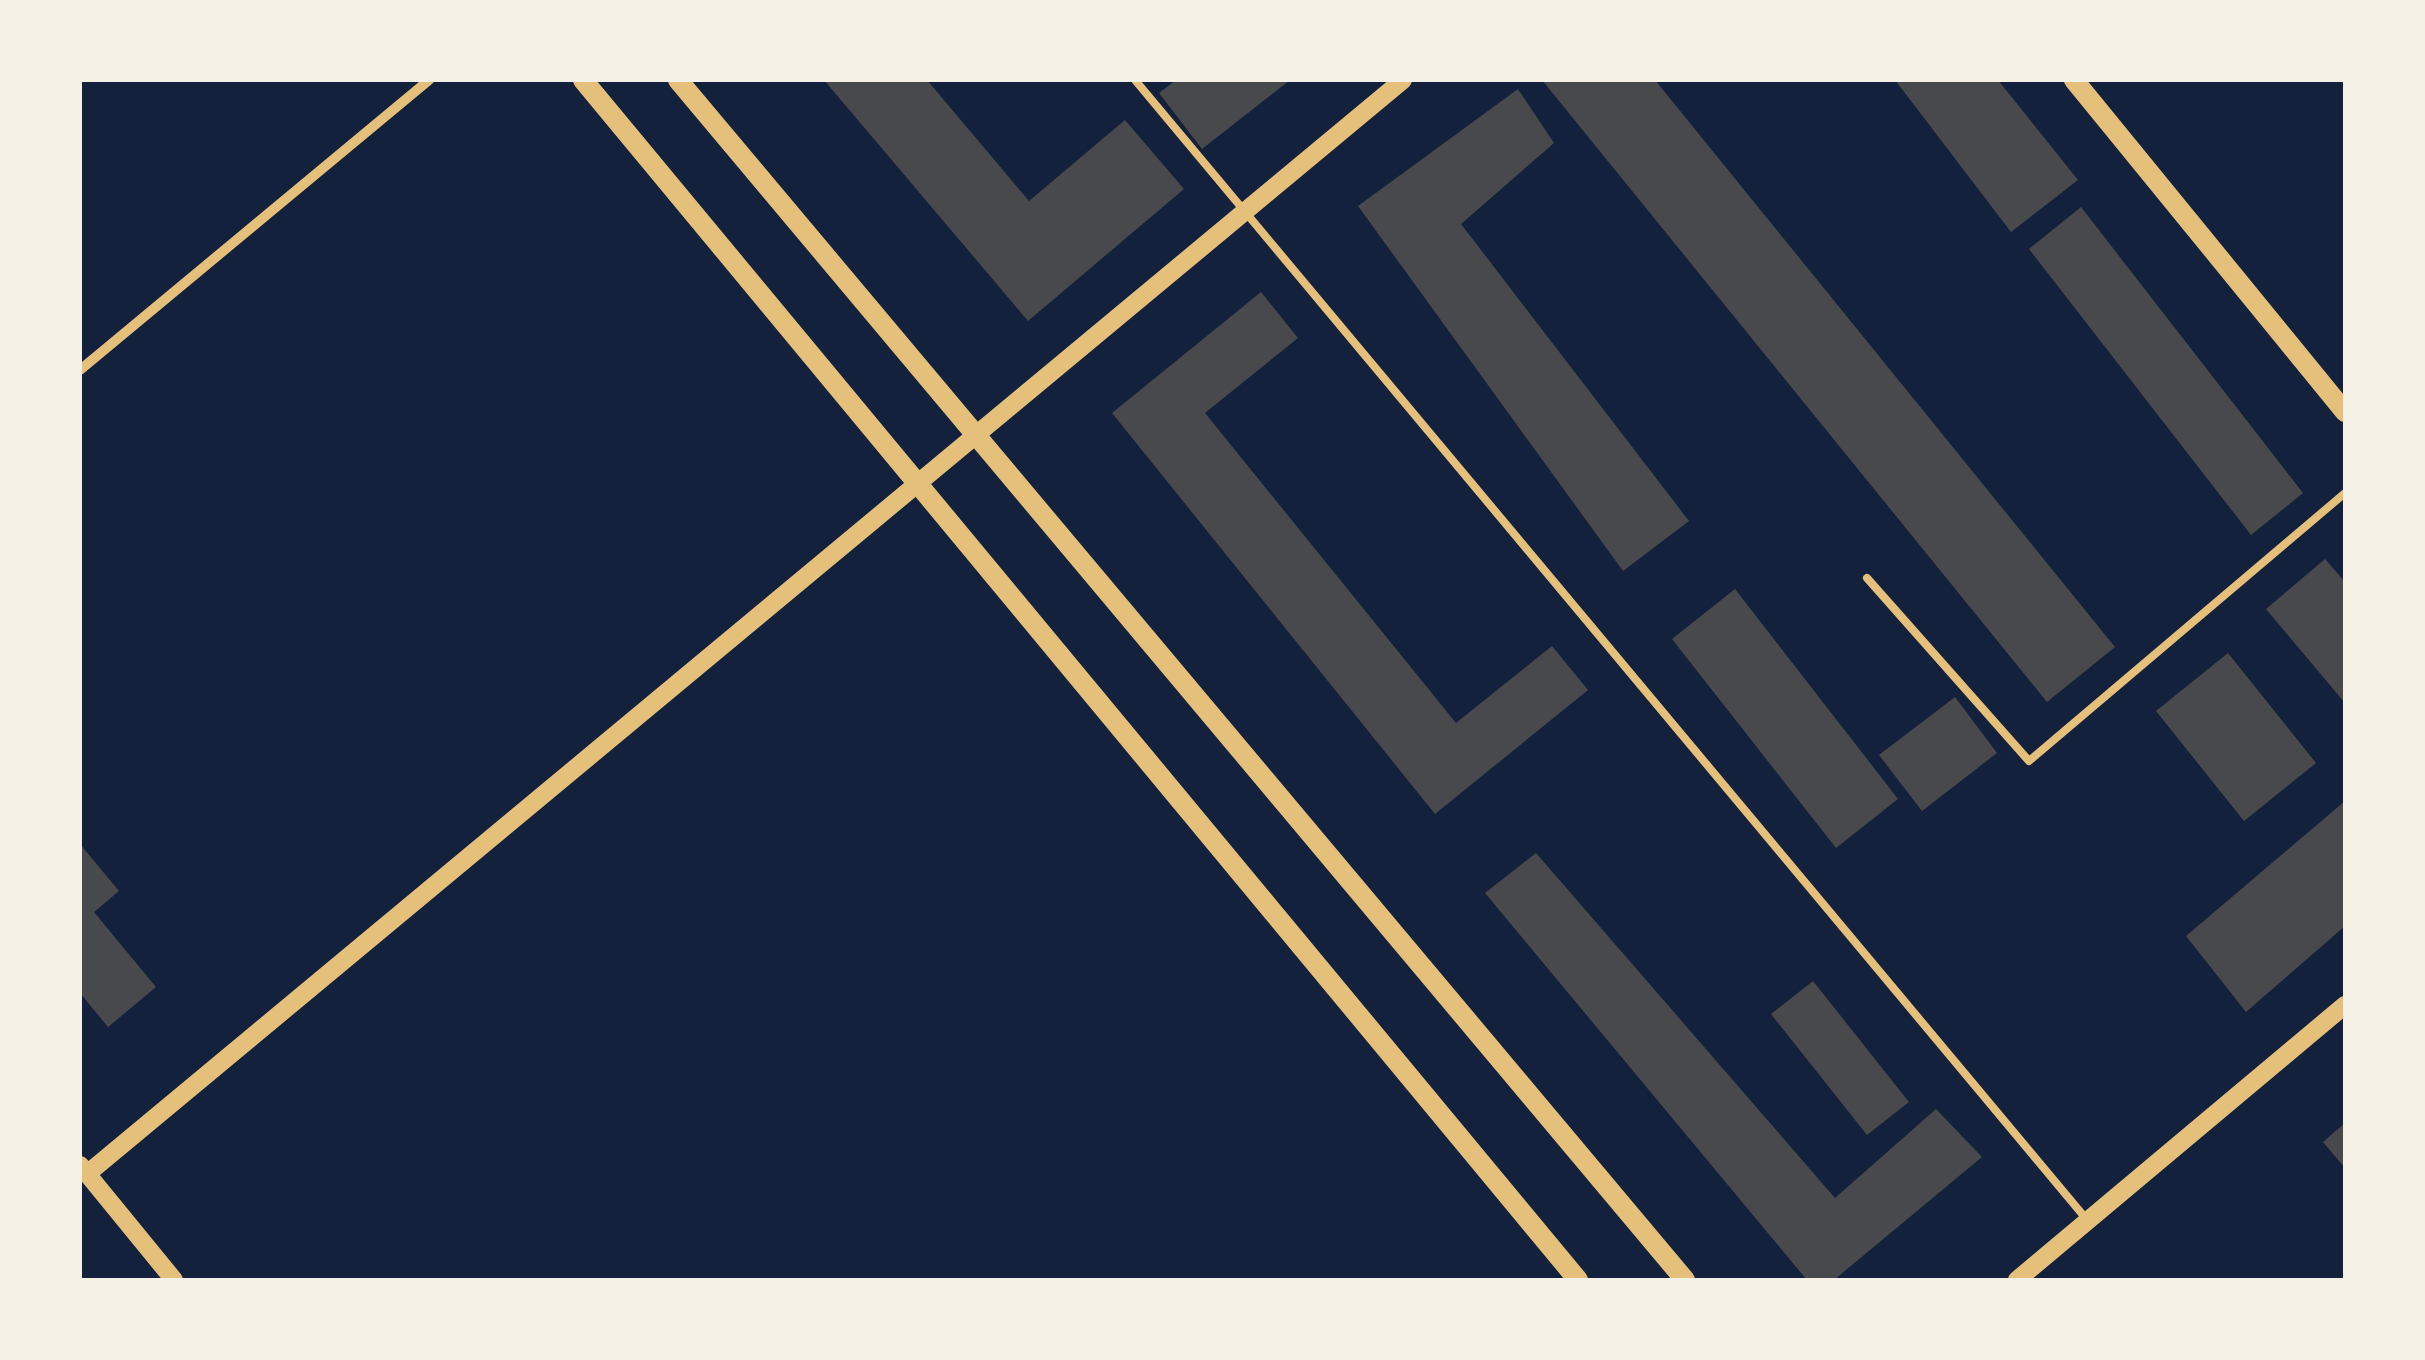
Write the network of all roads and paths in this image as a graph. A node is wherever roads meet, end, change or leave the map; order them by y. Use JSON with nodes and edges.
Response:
{"nodes":[{"id":1,"x":429,"y":80,"type":"edge"},
{"id":2,"x":583,"y":80,"type":"edge"},
{"id":3,"x":678,"y":80,"type":"edge"},
{"id":4,"x":1135,"y":80,"type":"edge"},
{"id":5,"x":1404,"y":80,"type":"edge"},
{"id":6,"x":2074,"y":80,"type":"edge"},
{"id":7,"x":1241,"y":212,"type":"junction"},
{"id":8,"x":80,"y":370,"type":"edge"},
{"id":9,"x":2345,"y":412,"type":"edge"},
{"id":10,"x":977,"y":434,"type":"junction"},
{"id":11,"x":920,"y":485,"type":"junction"},
{"id":12,"x":2345,"y":493,"type":"edge"},
{"id":13,"x":1867,"y":578,"type":"dead end"},
{"id":14,"x":2345,"y":1005,"type":"edge"},
{"id":15,"x":84,"y":1169,"type":"edge"},
{"id":16,"x":2088,"y":1220,"type":"junction"},
{"id":17,"x":174,"y":1280,"type":"edge"},
{"id":18,"x":1578,"y":1280,"type":"edge"},
{"id":19,"x":1685,"y":1280,"type":"edge"},
{"id":20,"x":2017,"y":1280,"type":"edge"}],
"edges":[{"from":1,"to":8,"type":"street"},
{"from":2,"to":11,"type":"main road"},
{"from":3,"to":10,"type":"main road"},
{"from":4,"to":7,"type":"lane"},
{"from":5,"to":7,"type":"street"},
{"from":6,"to":9,"type":"main road"},
{"from":7,"to":10,"type":"street"},
{"from":7,"to":16,"type":"lane"},
{"from":10,"to":11,"type":"street"},
{"from":10,"to":19,"type":"main road"},
{"from":11,"to":15,"type":"street"},
{"from":11,"to":18,"type":"main road"},
{"from":12,"to":13,"type":"lane"},
{"from":14,"to":16,"type":"street"},
{"from":15,"to":17,"type":"street"},
{"from":16,"to":20,"type":"street"}]}
